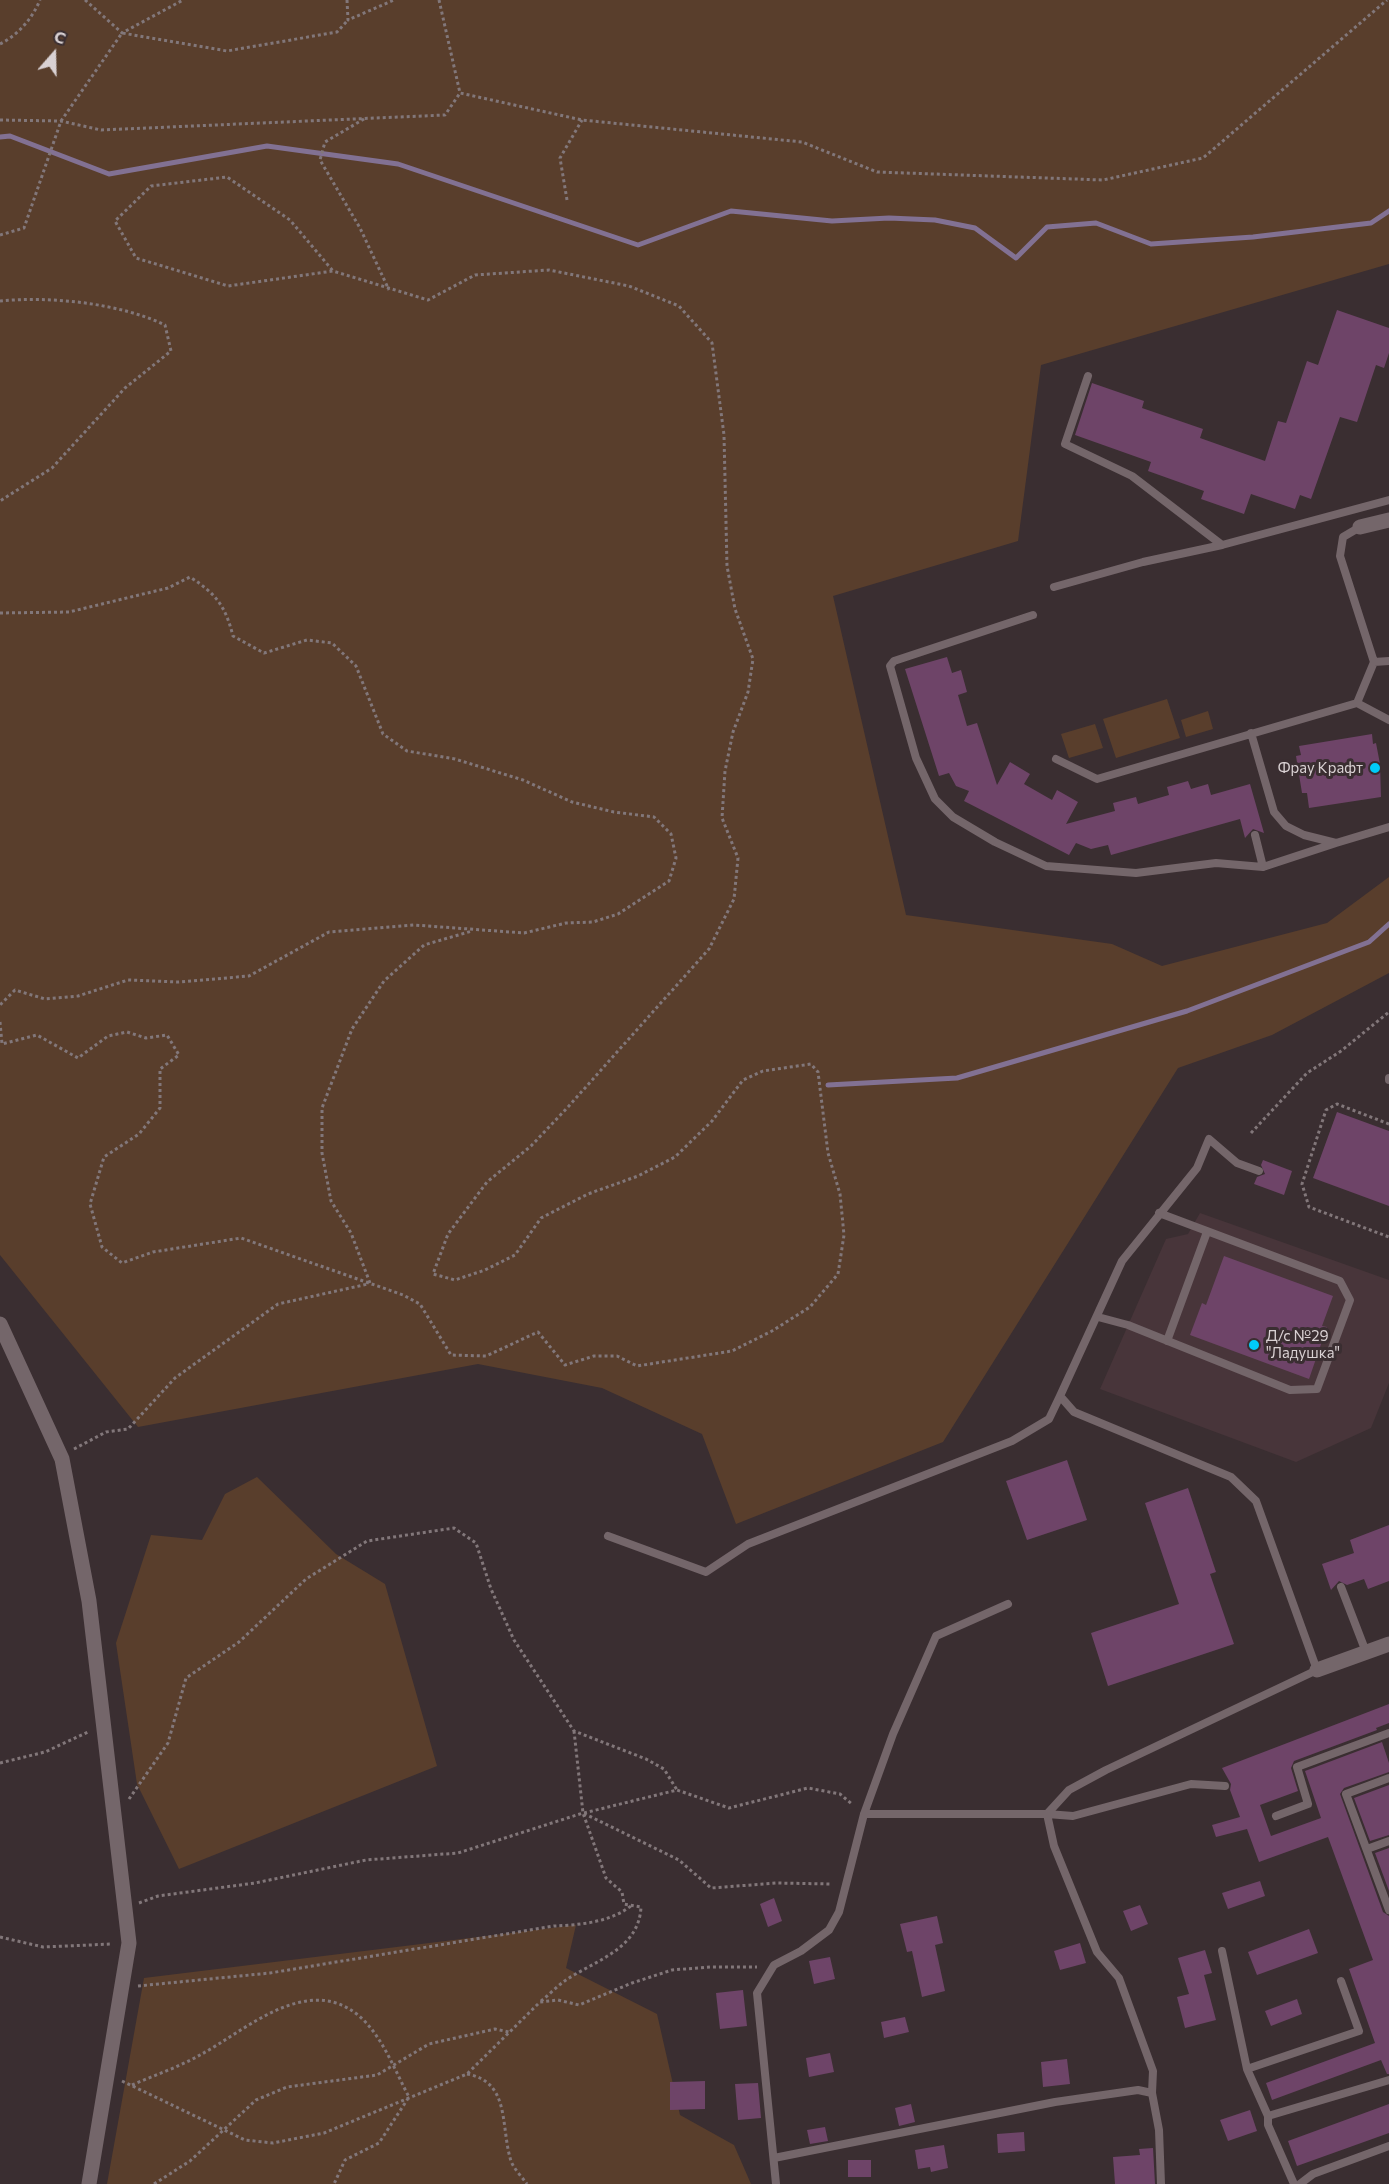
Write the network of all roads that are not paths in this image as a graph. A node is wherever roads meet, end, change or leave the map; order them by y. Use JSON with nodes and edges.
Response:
{"nodes":[{"id":1,"x":1088,"y":376,"type":"dead end"},
{"id":2,"x":1389,"y":500,"type":"edge"},
{"id":3,"x":1389,"y":520,"type":"edge"},
{"id":4,"x":1360,"y":527,"type":"joint"},
{"id":5,"x":1222,"y":545,"type":"junction"},
{"id":6,"x":1054,"y":587,"type":"dead end"},
{"id":7,"x":1033,"y":615,"type":"dead end"},
{"id":8,"x":1389,"y":661,"type":"edge"},
{"id":9,"x":1374,"y":662,"type":"junction"},
{"id":10,"x":1357,"y":704,"type":"junction"},
{"id":11,"x":1389,"y":720,"type":"edge"},
{"id":12,"x":1251,"y":733,"type":"junction"},
{"id":13,"x":1056,"y":759,"type":"dead end"},
{"id":14,"x":1389,"y":827,"type":"edge"},
{"id":15,"x":1255,"y":835,"type":"dead end"},
{"id":16,"x":1336,"y":843,"type":"junction"},
{"id":17,"x":1263,"y":867,"type":"junction"},
{"id":18,"x":1259,"y":1171,"type":"dead end"},
{"id":19,"x":1159,"y":1213,"type":"junction"},
{"id":20,"x":1207,"y":1232,"type":"junction"},
{"id":21,"x":1098,"y":1317,"type":"junction"},
{"id":22,"x":0,"y":1324,"type":"edge"},
{"id":23,"x":1167,"y":1341,"type":"junction"},
{"id":24,"x":1060,"y":1396,"type":"junction"},
{"id":25,"x":608,"y":1536,"type":"dead end"},
{"id":26,"x":1341,"y":1587,"type":"dead end"},
{"id":27,"x":1008,"y":1604,"type":"dead end"},
{"id":28,"x":1389,"y":1644,"type":"edge"},
{"id":29,"x":1366,"y":1652,"type":"junction"},
{"id":30,"x":1317,"y":1670,"type":"junction"},
{"id":31,"x":1389,"y":1733,"type":"edge"},
{"id":32,"x":1389,"y":1778,"type":"edge"},
{"id":33,"x":1225,"y":1786,"type":"dead end"},
{"id":34,"x":864,"y":1814,"type":"junction"},
{"id":35,"x":1047,"y":1814,"type":"junction"},
{"id":36,"x":1275,"y":1816,"type":"dead end"},
{"id":37,"x":1389,"y":1841,"type":"edge"},
{"id":38,"x":1366,"y":1850,"type":"junction"},
{"id":39,"x":1388,"y":1906,"type":"edge"},
{"id":40,"x":1222,"y":1951,"type":"dead end"},
{"id":41,"x":1341,"y":1981,"type":"dead end"},
{"id":42,"x":1247,"y":2069,"type":"junction"},
{"id":43,"x":1389,"y":2080,"type":"edge"},
{"id":44,"x":1152,"y":2093,"type":"junction"},
{"id":45,"x":1268,"y":2116,"type":"junction"},
{"id":46,"x":1389,"y":2146,"type":"edge"},
{"id":47,"x":774,"y":2158,"type":"junction"},
{"id":48,"x":89,"y":2184,"type":"edge"},
{"id":49,"x":776,"y":2184,"type":"edge"},
{"id":50,"x":1161,"y":2184,"type":"edge"},
{"id":51,"x":1294,"y":2184,"type":"edge"},
{"id":52,"x":1300,"y":2184,"type":"edge"}],
"edges":[{"from":1,"to":5,"type":"lane"},
{"from":2,"to":5,"type":"lane"},
{"from":3,"to":4,"type":"street"},
{"from":4,"to":9,"type":"lane"},
{"from":5,"to":6,"type":"lane"},
{"from":7,"to":17,"type":"lane"},
{"from":8,"to":9,"type":"lane"},
{"from":9,"to":10,"type":"lane"},
{"from":10,"to":11,"type":"lane"},
{"from":10,"to":12,"type":"lane"},
{"from":12,"to":13,"type":"lane"},
{"from":12,"to":16,"type":"lane"},
{"from":14,"to":16,"type":"lane"},
{"from":15,"to":17,"type":"lane"},
{"from":16,"to":17,"type":"lane"},
{"from":18,"to":19,"type":"lane"},
{"from":19,"to":20,"type":"lane"},
{"from":19,"to":21,"type":"lane"},
{"from":20,"to":23,"type":"lane"},
{"from":20,"to":23,"type":"lane"},
{"from":21,"to":23,"type":"lane"},
{"from":21,"to":24,"type":"lane"},
{"from":22,"to":48,"type":"street"},
{"from":24,"to":25,"type":"lane"},
{"from":24,"to":30,"type":"lane"},
{"from":26,"to":29,"type":"lane"},
{"from":27,"to":34,"type":"lane"},
{"from":28,"to":29,"type":"street"},
{"from":29,"to":30,"type":"street"},
{"from":30,"to":35,"type":"lane"},
{"from":31,"to":36,"type":"lane"},
{"from":32,"to":38,"type":"lane"},
{"from":33,"to":35,"type":"lane"},
{"from":34,"to":35,"type":"lane"},
{"from":34,"to":47,"type":"lane"},
{"from":35,"to":44,"type":"lane"},
{"from":37,"to":38,"type":"lane"},
{"from":38,"to":39,"type":"lane"},
{"from":40,"to":42,"type":"lane"},
{"from":41,"to":42,"type":"lane"},
{"from":42,"to":45,"type":"lane"},
{"from":43,"to":45,"type":"lane"},
{"from":44,"to":47,"type":"lane"},
{"from":44,"to":50,"type":"lane"},
{"from":45,"to":51,"type":"lane"},
{"from":46,"to":52,"type":"lane"},
{"from":47,"to":49,"type":"lane"}]}
